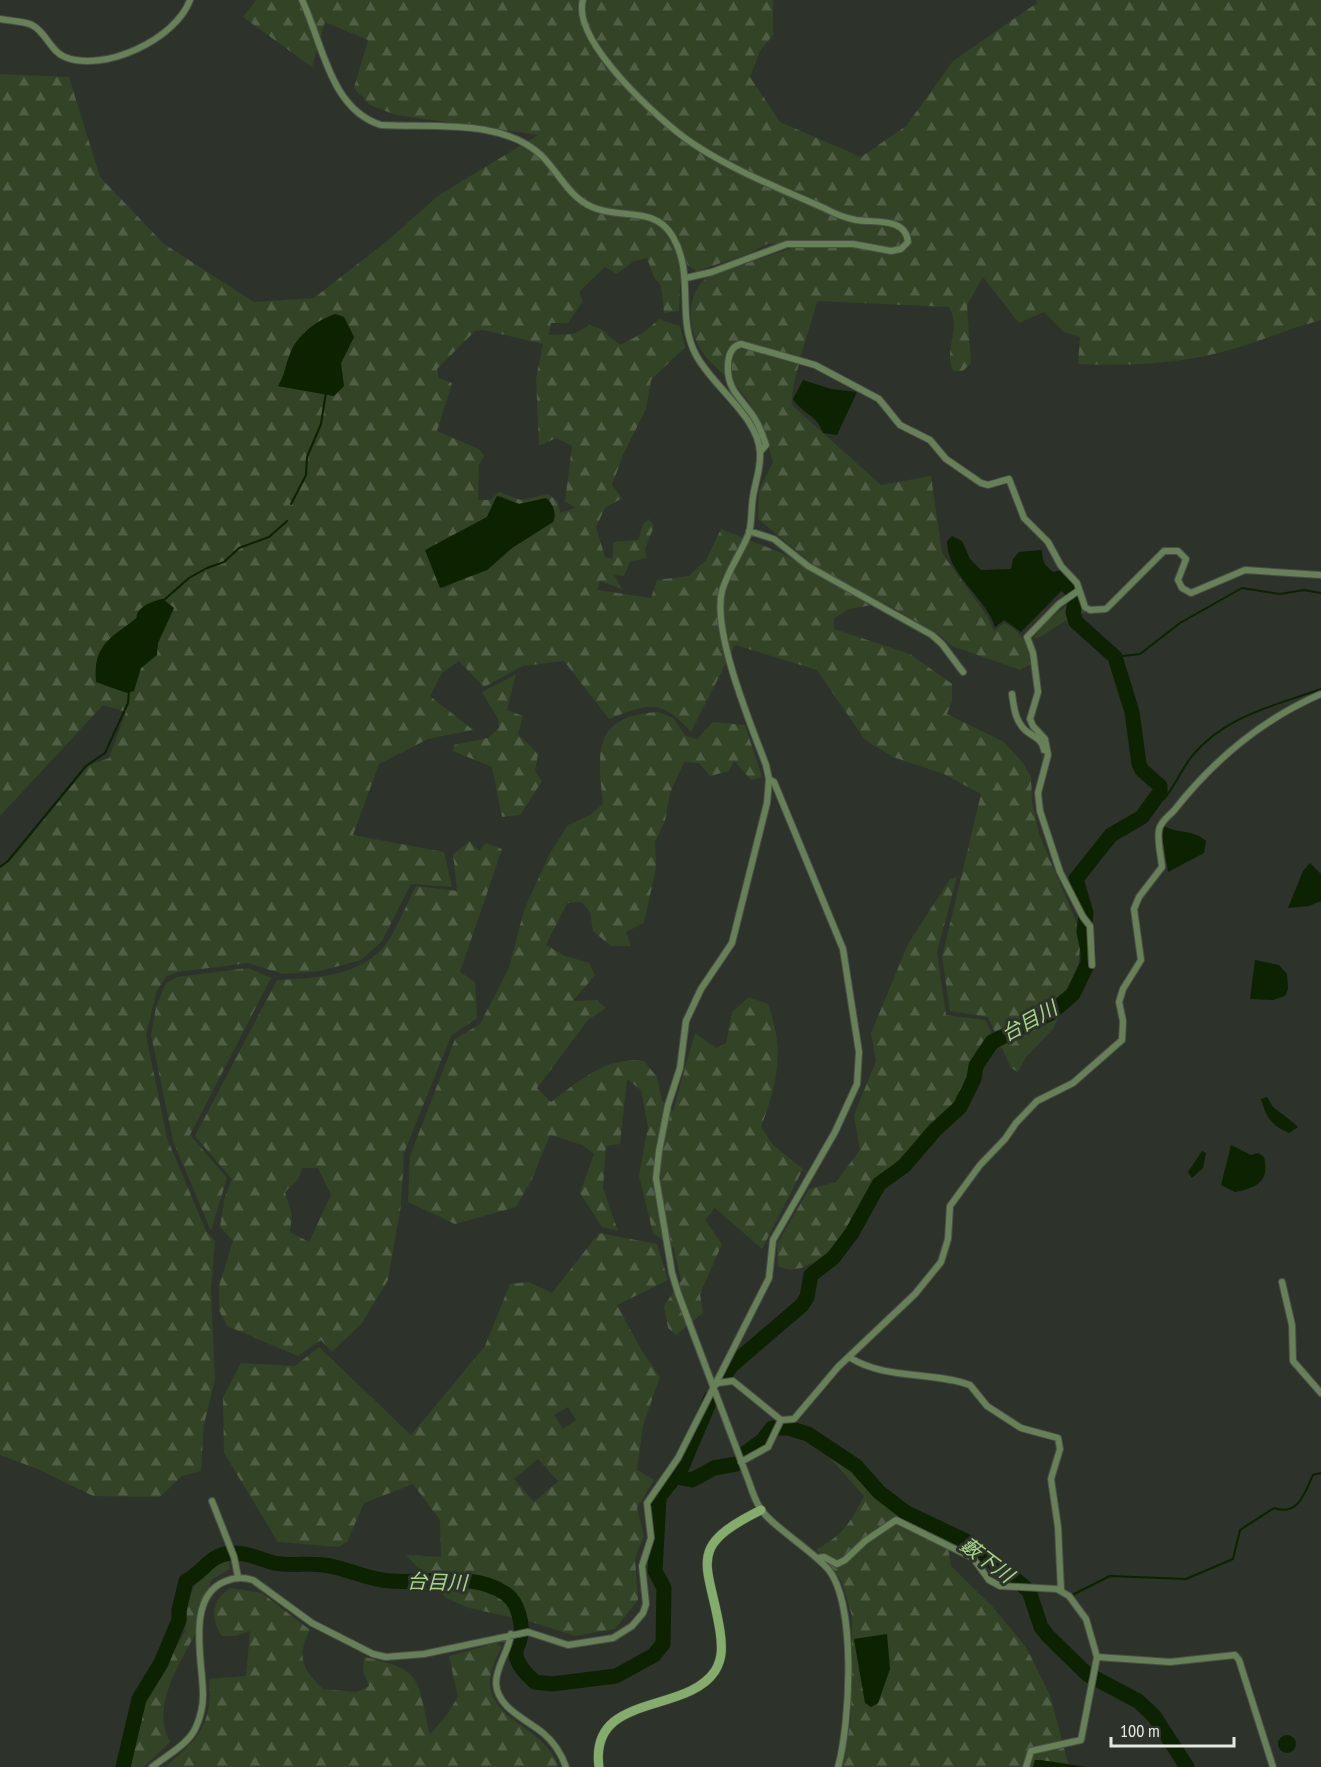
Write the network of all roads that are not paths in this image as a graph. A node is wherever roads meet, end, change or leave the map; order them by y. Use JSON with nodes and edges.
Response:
{"nodes":[{"id":1,"x":190,"y":0,"type":"edge"},
{"id":2,"x":302,"y":0,"type":"edge"},
{"id":3,"x":582,"y":0,"type":"edge"},
{"id":4,"x":0,"y":19,"type":"edge"},
{"id":5,"x":686,"y":278,"type":"junction"},
{"id":6,"x":760,"y":452,"type":"junction"},
{"id":7,"x":749,"y":531,"type":"junction"},
{"id":8,"x":1321,"y":575,"type":"edge"},
{"id":9,"x":1078,"y":591,"type":"junction"},
{"id":10,"x":963,"y":672,"type":"dead end"},
{"id":11,"x":1012,"y":694,"type":"dead end"},
{"id":12,"x":1321,"y":694,"type":"edge"},
{"id":13,"x":1046,"y":766,"type":"junction"},
{"id":14,"x":769,"y":779,"type":"junction"},
{"id":15,"x":1092,"y":965,"type":"dead end"},
{"id":16,"x":1282,"y":1282,"type":"dead end"},
{"id":17,"x":849,"y":1357,"type":"junction"},
{"id":18,"x":712,"y":1388,"type":"junction"},
{"id":19,"x":1321,"y":1393,"type":"edge"},
{"id":20,"x":779,"y":1424,"type":"junction"},
{"id":21,"x":741,"y":1462,"type":"junction"},
{"id":22,"x":212,"y":1501,"type":"dead end"},
{"id":23,"x":761,"y":1510,"type":"junction"},
{"id":24,"x":817,"y":1558,"type":"junction"},
{"id":25,"x":238,"y":1577,"type":"junction"},
{"id":26,"x":1061,"y":1590,"type":"junction"},
{"id":27,"x":514,"y":1634,"type":"junction"},
{"id":28,"x":1097,"y":1658,"type":"junction"},
{"id":29,"x":152,"y":1767,"type":"edge"},
{"id":30,"x":566,"y":1767,"type":"edge"},
{"id":31,"x":599,"y":1767,"type":"edge"},
{"id":32,"x":838,"y":1767,"type":"edge"},
{"id":33,"x":1026,"y":1767,"type":"edge"},
{"id":34,"x":1273,"y":1767,"type":"edge"}],
"edges":[{"from":1,"to":4,"type":"street"},
{"from":2,"to":5,"type":"street"},
{"from":3,"to":5,"type":"street"},
{"from":5,"to":6,"type":"street"},
{"from":6,"to":7,"type":"street"},
{"from":6,"to":9,"type":"street"},
{"from":7,"to":10,"type":"street"},
{"from":7,"to":14,"type":"street"},
{"from":8,"to":9,"type":"street"},
{"from":9,"to":13,"type":"street"},
{"from":11,"to":13,"type":"street"},
{"from":12,"to":17,"type":"street"},
{"from":13,"to":15,"type":"street"},
{"from":14,"to":18,"type":"street"},
{"from":14,"to":18,"type":"street"},
{"from":16,"to":19,"type":"street"},
{"from":17,"to":20,"type":"street"},
{"from":17,"to":26,"type":"street"},
{"from":18,"to":20,"type":"street"},
{"from":18,"to":21,"type":"street"},
{"from":18,"to":27,"type":"street"},
{"from":20,"to":21,"type":"street"},
{"from":21,"to":23,"type":"street"},
{"from":22,"to":25,"type":"street"},
{"from":23,"to":24,"type":"street"},
{"from":23,"to":31,"type":"street"},
{"from":24,"to":26,"type":"street"},
{"from":24,"to":32,"type":"street"},
{"from":25,"to":27,"type":"street"},
{"from":25,"to":29,"type":"street"},
{"from":26,"to":28,"type":"street"},
{"from":27,"to":30,"type":"street"},
{"from":28,"to":33,"type":"street"},
{"from":28,"to":34,"type":"street"}]}
